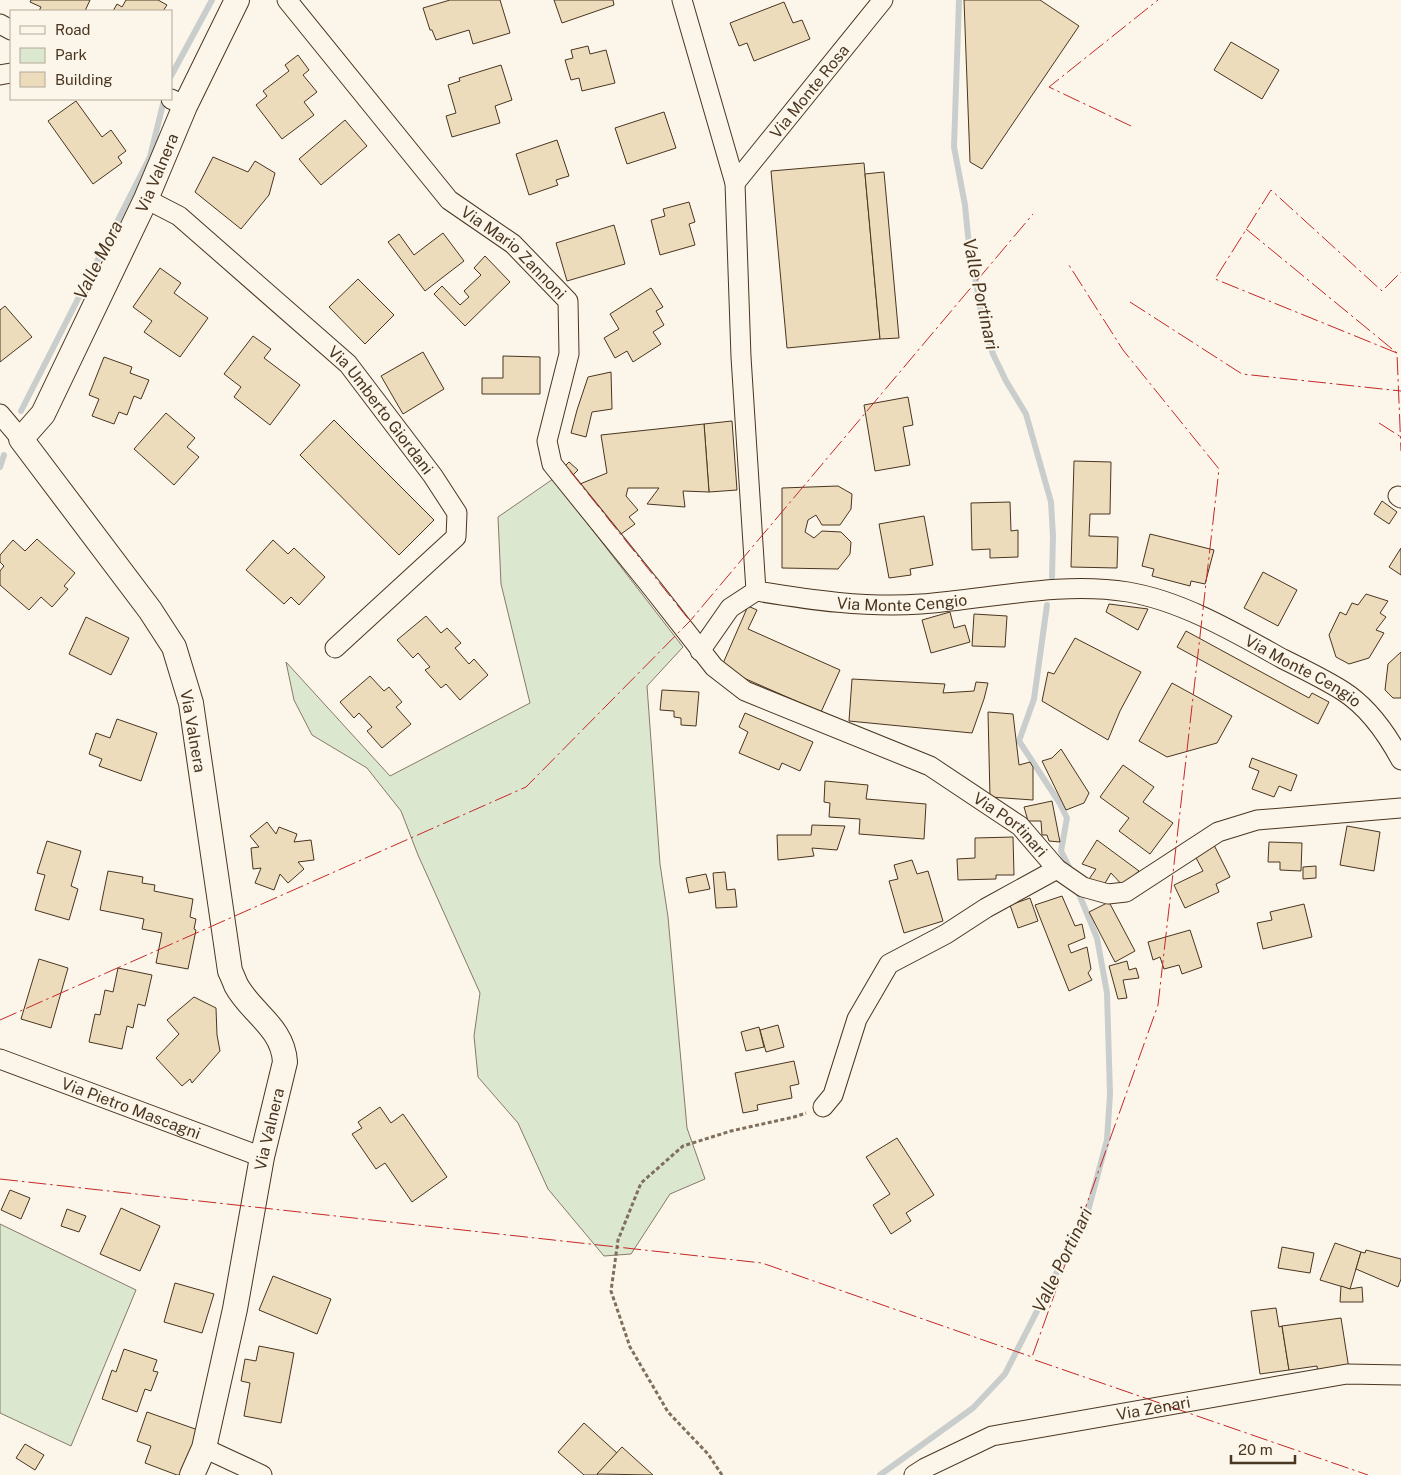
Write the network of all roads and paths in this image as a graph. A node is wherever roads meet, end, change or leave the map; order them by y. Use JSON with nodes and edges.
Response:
{"nodes":[{"id":1,"x":237,"y":0,"type":"edge"},
{"id":2,"x":288,"y":0,"type":"edge"},
{"id":3,"x":682,"y":0,"type":"edge"},
{"id":4,"x":883,"y":0,"type":"edge"},
{"id":5,"x":178,"y":102,"type":"edge"},
{"id":6,"x":735,"y":183,"type":"junction"},
{"id":7,"x":146,"y":200,"type":"junction"},
{"id":8,"x":0,"y":414,"type":"edge"},
{"id":9,"x":21,"y":439,"type":"junction"},
{"id":10,"x":653,"y":590,"type":"joint"},
{"id":11,"x":756,"y":591,"type":"junction"},
{"id":12,"x":335,"y":648,"type":"dead end"},
{"id":13,"x":700,"y":651,"type":"junction"},
{"id":14,"x":1401,"y":760,"type":"edge"},
{"id":15,"x":1401,"y":808,"type":"edge"},
{"id":16,"x":1057,"y":869,"type":"junction"},
{"id":17,"x":0,"y":1059,"type":"edge"},
{"id":18,"x":824,"y":1107,"type":"joint"},
{"id":19,"x":262,"y":1157,"type":"junction"},
{"id":20,"x":1401,"y":1375,"type":"edge"},
{"id":21,"x":204,"y":1448,"type":"junction"},
{"id":22,"x":192,"y":1475,"type":"edge"},
{"id":23,"x":262,"y":1475,"type":"edge"},
{"id":24,"x":722,"y":1475,"type":"edge"},
{"id":25,"x":914,"y":1475,"type":"edge"}],
"edges":[{"from":1,"to":5,"type":"street","name":"Via Valnera"},
{"from":2,"to":10,"type":"street","name":"Via Mario Zannoni"},
{"from":3,"to":6,"type":"street"},
{"from":4,"to":6,"type":"street","name":"Via Monte Rosa"},
{"from":5,"to":7,"type":"street","name":"Via Valnera"},
{"from":6,"to":11,"type":"street"},
{"from":7,"to":9,"type":"street","name":"Via Valnera"},
{"from":7,"to":12,"type":"street","name":"Via Umberto Giordani"},
{"from":8,"to":9,"type":"street"},
{"from":9,"to":19,"type":"street","name":"Via Valnera"},
{"from":10,"to":13,"type":"street","name":"Via Portinari"},
{"from":11,"to":13,"type":"street"},
{"from":11,"to":14,"type":"street","name":"Via Monte Cengio"},
{"from":13,"to":16,"type":"street","name":"Via Portinari"},
{"from":15,"to":16,"type":"street","name":"Via Portinari"},
{"from":16,"to":18,"type":"street"},
{"from":17,"to":19,"type":"street","name":"Via Pietro Mascagni"},
{"from":18,"to":24,"type":"path"},
{"from":19,"to":21,"type":"street","name":"Via Valnera"},
{"from":20,"to":25,"type":"street","name":"Via Zenari"},
{"from":21,"to":22,"type":"street","name":"Via Valnera"},
{"from":21,"to":23,"type":"street"}]}
